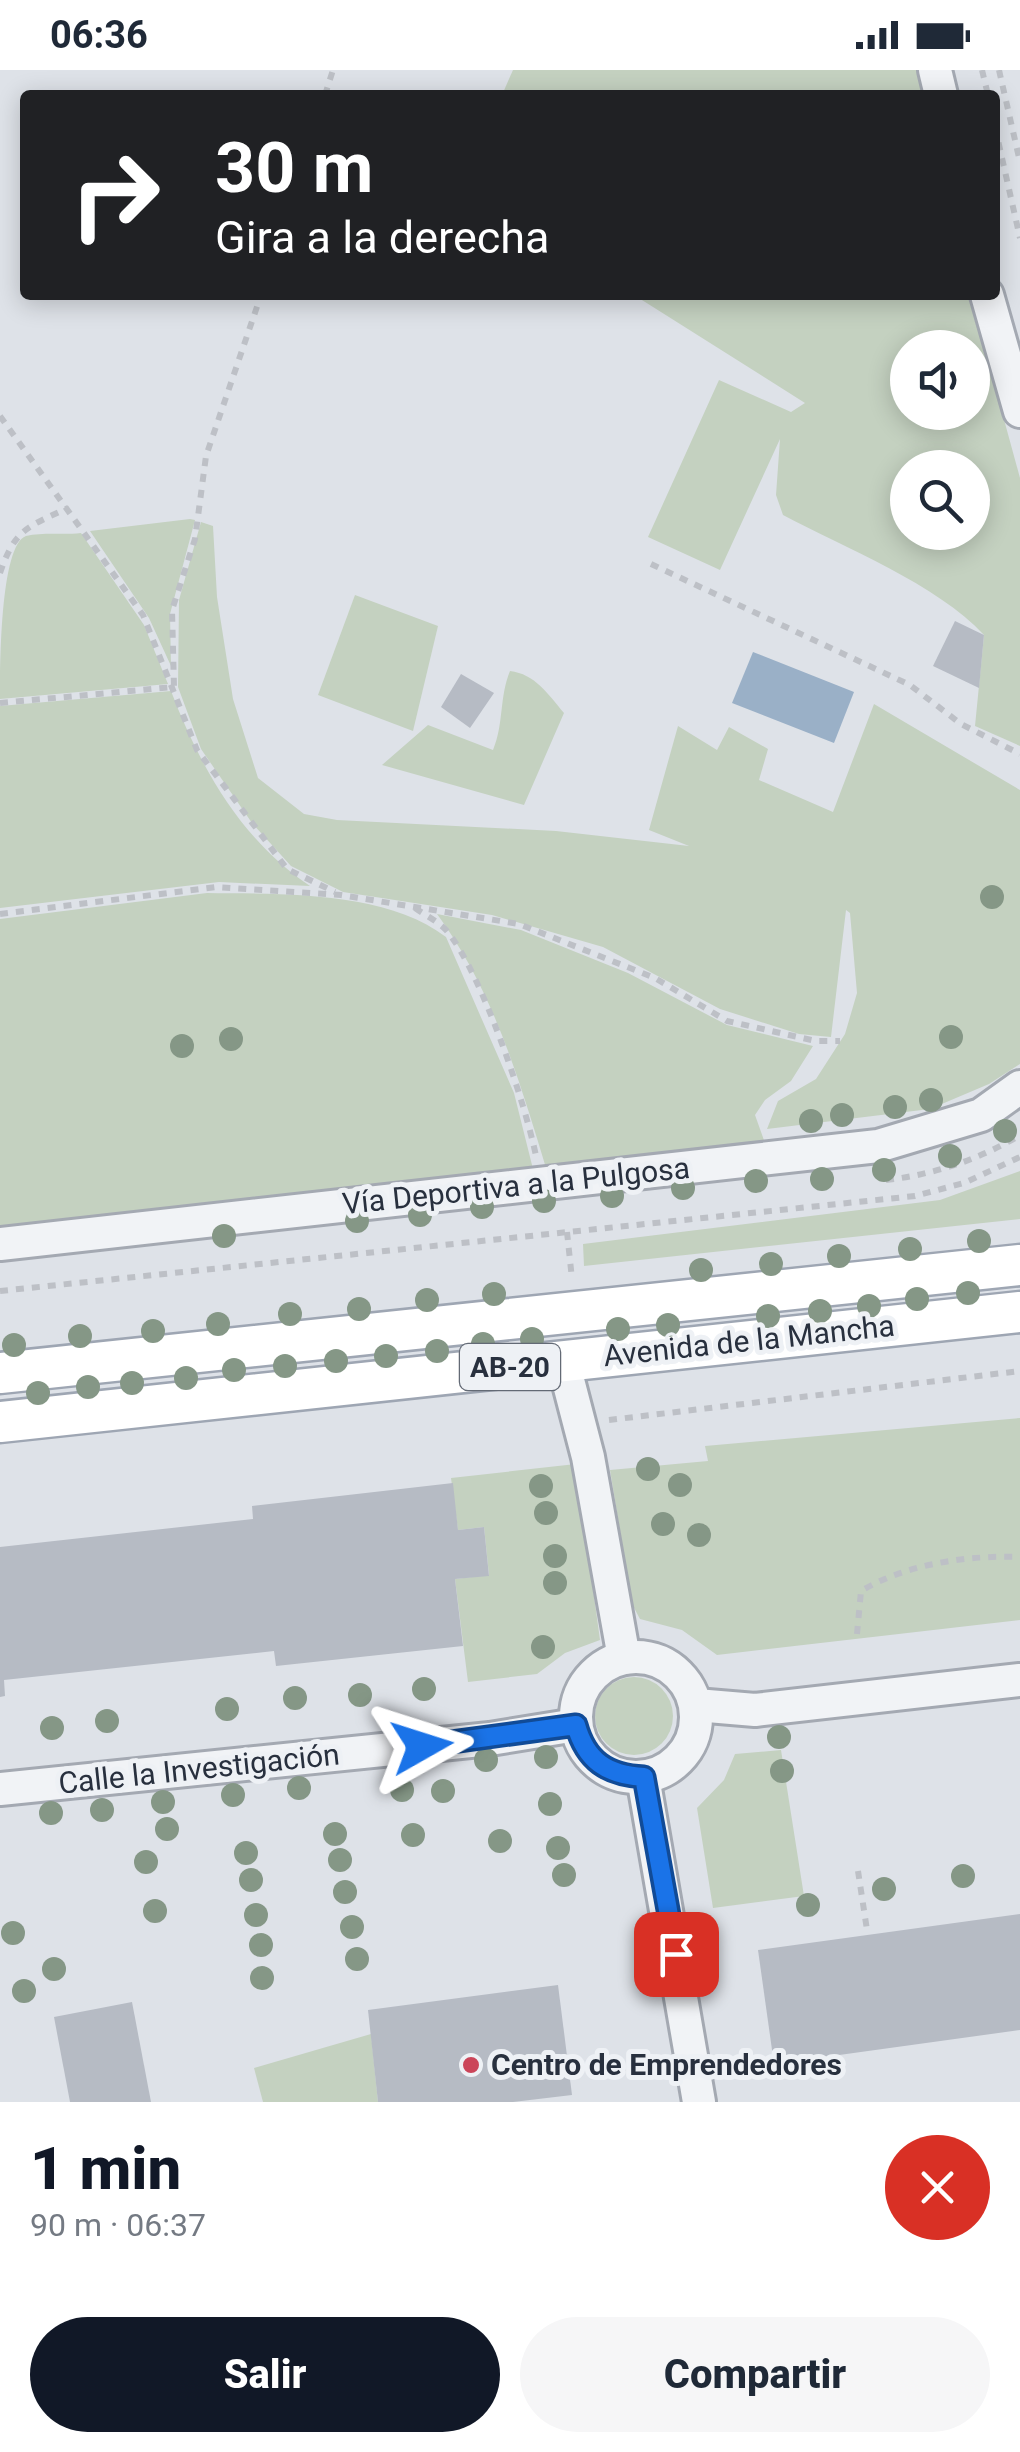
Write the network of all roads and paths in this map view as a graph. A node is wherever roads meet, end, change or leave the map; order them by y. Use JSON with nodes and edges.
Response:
{"nodes":[{"id":1,"x":999,"y":70,"type":"edge"},
{"id":2,"x":1000,"y":149,"type":"edge"},
{"id":3,"x":1020,"y":162,"type":"edge"},
{"id":4,"x":1020,"y":238,"type":"edge"},
{"id":5,"x":259,"y":300,"type":"edge"},
{"id":6,"x":988,"y":300,"type":"edge"},
{"id":7,"x":1020,"y":411,"type":"edge"},
{"id":8,"x":0,"y":416,"type":"edge"},
{"id":9,"x":68,"y":508,"type":"junction"},
{"id":10,"x":651,"y":564,"type":"dead end"},
{"id":11,"x":0,"y":573,"type":"edge"},
{"id":12,"x":174,"y":687,"type":"junction"},
{"id":13,"x":0,"y":703,"type":"edge"},
{"id":14,"x":1020,"y":754,"type":"edge"},
{"id":15,"x":341,"y":895,"type":"junction"},
{"id":16,"x":414,"y":907,"type":"junction"},
{"id":17,"x":0,"y":914,"type":"edge"},
{"id":18,"x":840,"y":1040,"type":"dead end"},
{"id":19,"x":1020,"y":1087,"type":"edge"},
{"id":20,"x":1020,"y":1158,"type":"edge"},
{"id":21,"x":542,"y":1184,"type":"junction"},
{"id":22,"x":0,"y":1244,"type":"edge"},
{"id":23,"x":1020,"y":1265,"type":"edge"},
{"id":24,"x":0,"y":1291,"type":"edge"},
{"id":25,"x":1020,"y":1312,"type":"edge"},
{"id":26,"x":563,"y":1361,"type":"junction"},
{"id":27,"x":1020,"y":1371,"type":"edge"},
{"id":28,"x":0,"y":1374,"type":"edge"},
{"id":29,"x":607,"y":1420,"type":"dead end"},
{"id":30,"x":0,"y":1422,"type":"edge"},
{"id":31,"x":1020,"y":1557,"type":"edge"},
{"id":32,"x":857,"y":1634,"type":"dead end"},
{"id":33,"x":624,"y":1658,"type":"junction"},
{"id":34,"x":1020,"y":1680,"type":"edge"},
{"id":35,"x":696,"y":1705,"type":"junction"},
{"id":36,"x":576,"y":1725,"type":"junction"},
{"id":37,"x":644,"y":1777,"type":"junction"},
{"id":38,"x":0,"y":1789,"type":"edge"},
{"id":39,"x":858,"y":1871,"type":"dead end"},
{"id":40,"x":867,"y":1930,"type":"dead end"},
{"id":41,"x":699,"y":2102,"type":"edge"}],
"edges":[{"from":1,"to":3,"type":"path"},
{"from":2,"to":4,"type":"path"},
{"from":5,"to":12,"type":"path"},
{"from":6,"to":7,"type":"street"},
{"from":8,"to":9,"type":"path"},
{"from":9,"to":11,"type":"path"},
{"from":9,"to":12,"type":"path"},
{"from":10,"to":14,"type":"path"},
{"from":12,"to":13,"type":"path"},
{"from":12,"to":15,"type":"path"},
{"from":15,"to":16,"type":"path"},
{"from":15,"to":17,"type":"path"},
{"from":16,"to":18,"type":"path"},
{"from":16,"to":21,"type":"path"},
{"from":19,"to":21,"type":"street","name":"Vía Deportiva a la Pulgosa"},
{"from":20,"to":24,"type":"path"},
{"from":21,"to":22,"type":"street","name":"Vía Deportiva a la Pulgosa"},
{"from":23,"to":28,"type":"main road","name":"Avenida de la Mancha","number":"AB-20"},
{"from":25,"to":26,"type":"main road","name":"Avenida de la Mancha","number":"AB-20"},
{"from":26,"to":30,"type":"main road","name":"Avenida de la Mancha","number":"AB-20"},
{"from":26,"to":33,"type":"street"},
{"from":27,"to":29,"type":"path"},
{"from":31,"to":32,"type":"path"},
{"from":33,"to":35,"type":"street"},
{"from":33,"to":36,"type":"street"},
{"from":34,"to":35,"type":"street"},
{"from":35,"to":37,"type":"street"},
{"from":36,"to":37,"type":"street"},
{"from":36,"to":38,"type":"street","name":"Calle la Investigación"},
{"from":37,"to":41,"type":"street"},
{"from":39,"to":40,"type":"path"}]}
